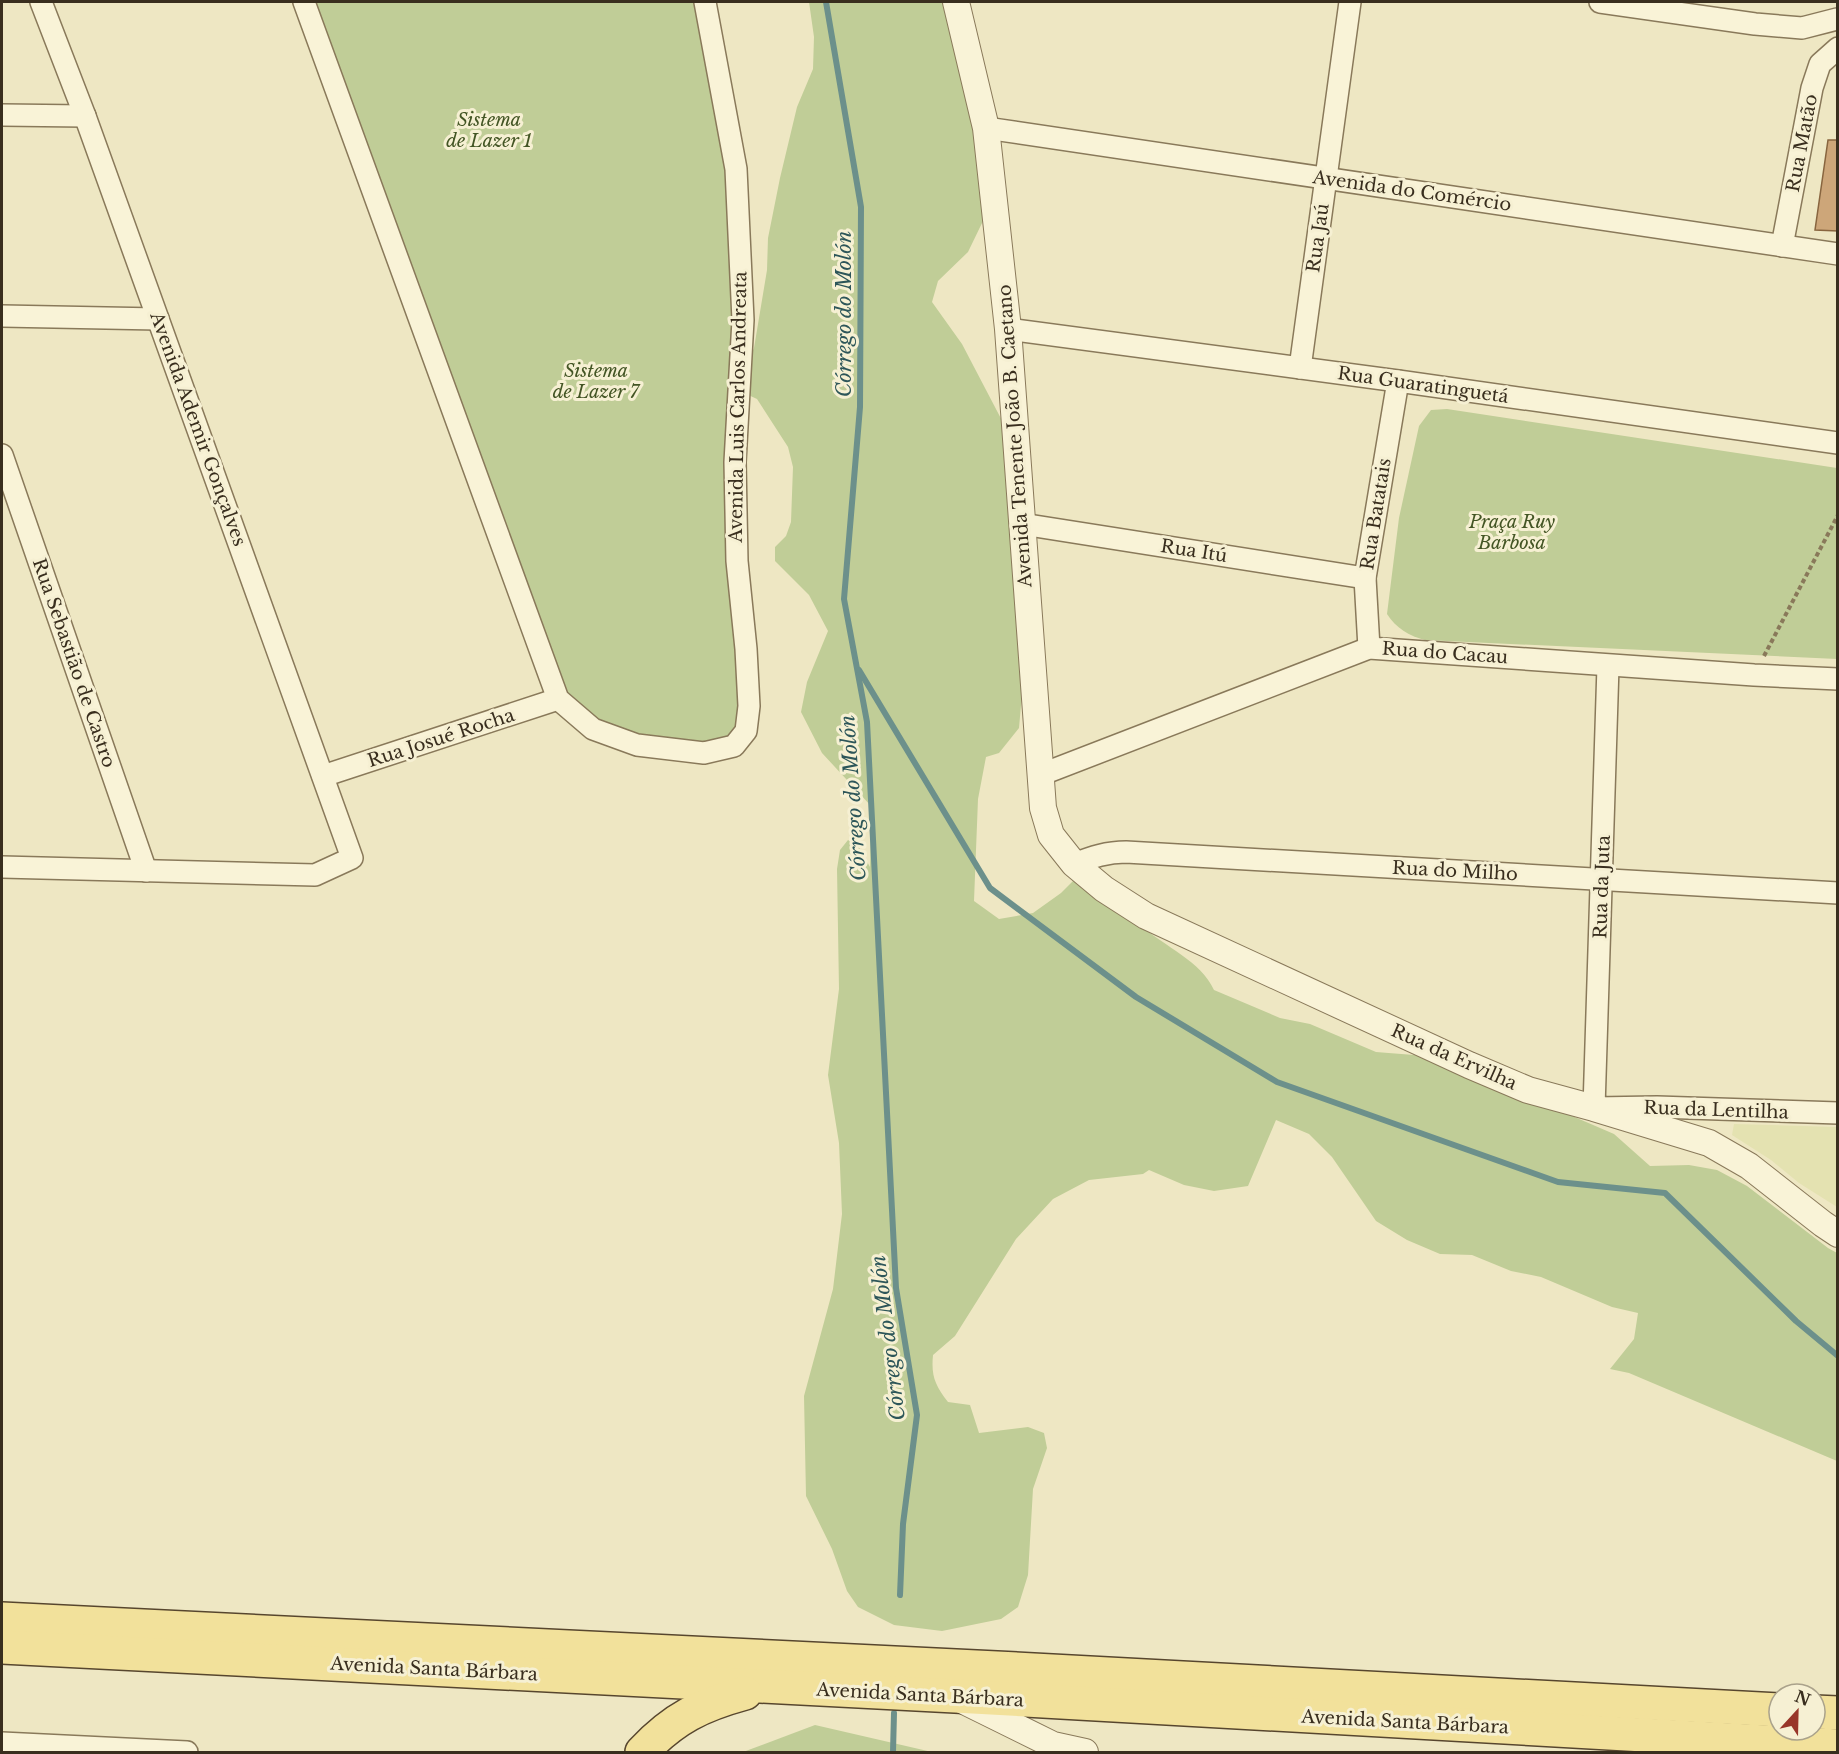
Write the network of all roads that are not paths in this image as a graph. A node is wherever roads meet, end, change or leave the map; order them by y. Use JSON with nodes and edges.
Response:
{"nodes":[{"id":1,"x":41,"y":2,"type":"edge"},
{"id":2,"x":304,"y":2,"type":"edge"},
{"id":3,"x":705,"y":2,"type":"edge"},
{"id":4,"x":956,"y":2,"type":"edge"},
{"id":5,"x":1350,"y":2,"type":"edge"},
{"id":6,"x":1600,"y":2,"type":"edge"},
{"id":7,"x":1838,"y":6,"type":"edge"},
{"id":8,"x":1837,"y":20,"type":"edge"},
{"id":9,"x":1838,"y":48,"type":"edge"},
{"id":10,"x":2,"y":115,"type":"edge"},
{"id":11,"x":85,"y":116,"type":"junction"},
{"id":12,"x":986,"y":128,"type":"junction"},
{"id":13,"x":1326,"y":178,"type":"junction"},
{"id":14,"x":1782,"y":246,"type":"junction"},
{"id":15,"x":1838,"y":254,"type":"edge"},
{"id":16,"x":2,"y":316,"type":"edge"},
{"id":17,"x":158,"y":319,"type":"junction"},
{"id":18,"x":1008,"y":329,"type":"junction"},
{"id":19,"x":1300,"y":368,"type":"junction"},
{"id":20,"x":1398,"y":381,"type":"junction"},
{"id":21,"x":1838,"y":443,"type":"edge"},
{"id":22,"x":2,"y":455,"type":"edge"},
{"id":23,"x":1022,"y":524,"type":"junction"},
{"id":24,"x":1365,"y":578,"type":"junction"},
{"id":25,"x":1369,"y":648,"type":"junction"},
{"id":26,"x":1608,"y":666,"type":"junction"},
{"id":27,"x":1838,"y":679,"type":"edge"},
{"id":28,"x":558,"y":699,"type":"junction"},
{"id":29,"x":1040,"y":775,"type":"junction"},
{"id":30,"x":323,"y":776,"type":"junction"},
{"id":31,"x":1074,"y":864,"type":"junction"},
{"id":32,"x":2,"y":867,"type":"edge"},
{"id":33,"x":146,"y":871,"type":"junction"},
{"id":34,"x":1602,"y":880,"type":"junction"},
{"id":35,"x":1838,"y":893,"type":"edge"},
{"id":36,"x":1594,"y":1108,"type":"junction"},
{"id":37,"x":1838,"y":1113,"type":"edge"},
{"id":38,"x":1838,"y":1234,"type":"edge"},
{"id":39,"x":2,"y":1619,"type":"edge"},
{"id":40,"x":2,"y":1647,"type":"edge"},
{"id":41,"x":769,"y":1687,"type":"junction"},
{"id":42,"x":954,"y":1696,"type":"junction"},
{"id":43,"x":1767,"y":1709,"type":"edge"},
{"id":44,"x":2,"y":1743,"type":"edge"},
{"id":45,"x":1838,"y":1746,"type":"edge"},
{"id":46,"x":1053,"y":1749,"type":"edge"},
{"id":47,"x":187,"y":1752,"type":"edge"},
{"id":48,"x":642,"y":1752,"type":"edge"},
{"id":49,"x":1085,"y":1752,"type":"edge"}],
"edges":[{"from":1,"to":11,"type":"street","name":"Avenida Ademir Gonçalves"},
{"from":2,"to":28,"type":"street"},
{"from":3,"to":28,"type":"street","name":"Avenida Luis Carlos Andreata"},
{"from":4,"to":12,"type":"street","name":"Avenida Tenente João B. Caetano"},
{"from":5,"to":13,"type":"street","name":"Rua Jaú"},
{"from":6,"to":8,"type":"street"},
{"from":7,"to":8,"type":"street"},
{"from":9,"to":14,"type":"street","name":"Rua Matão"},
{"from":10,"to":11,"type":"street"},
{"from":11,"to":17,"type":"street","name":"Avenida Ademir Gonçalves"},
{"from":12,"to":13,"type":"street","name":"Avenida do Comércio"},
{"from":12,"to":18,"type":"street","name":"Avenida Tenente João B. Caetano"},
{"from":13,"to":14,"type":"street","name":"Avenida do Comércio"},
{"from":13,"to":19,"type":"street","name":"Rua Jaú"},
{"from":14,"to":15,"type":"street","name":"Avenida do Comércio"},
{"from":16,"to":17,"type":"street"},
{"from":17,"to":30,"type":"street","name":"Avenida Ademir Gonçalves"},
{"from":18,"to":19,"type":"street","name":"Rua Guaratinguetá"},
{"from":18,"to":23,"type":"street","name":"Avenida Tenente João B. Caetano"},
{"from":19,"to":20,"type":"street","name":"Rua Guaratinguetá"},
{"from":20,"to":21,"type":"street","name":"Rua Guaratinguetá"},
{"from":20,"to":24,"type":"street","name":"Rua Batatais"},
{"from":22,"to":33,"type":"street","name":"Rua Sebastião de Castro"},
{"from":23,"to":24,"type":"street","name":"Rua Itú"},
{"from":23,"to":29,"type":"street","name":"Avenida Tenente João B. Caetano"},
{"from":24,"to":25,"type":"street","name":"Rua Batatais"},
{"from":25,"to":26,"type":"street","name":"Rua do Cacau"},
{"from":25,"to":29,"type":"street","name":"Rua do Cacau"},
{"from":26,"to":27,"type":"street","name":"Rua do Cacau"},
{"from":26,"to":34,"type":"street","name":"Rua da Juta"},
{"from":28,"to":30,"type":"street","name":"Rua Josué Rocha"},
{"from":29,"to":31,"type":"street","name":"Avenida Tenente João B. Caetano"},
{"from":30,"to":33,"type":"street","name":"Avenida Ademir Gonçalves"},
{"from":31,"to":34,"type":"street","name":"Rua do Milho"},
{"from":31,"to":36,"type":"street","name":"Rua da Ervilha"},
{"from":32,"to":33,"type":"street"},
{"from":34,"to":35,"type":"street","name":"Rua do Milho"},
{"from":34,"to":36,"type":"street","name":"Rua da Juta"},
{"from":36,"to":37,"type":"street","name":"Rua da Lentilha"},
{"from":36,"to":38,"type":"street","name":"Rua da Ervilha"},
{"from":39,"to":43,"type":"main road","name":"Avenida Santa Bárbara"},
{"from":40,"to":41,"type":"main road","name":"Avenida Santa Bárbara"},
{"from":41,"to":42,"type":"main road","name":"Avenida Santa Bárbara"},
{"from":41,"to":48,"type":"main road"},
{"from":42,"to":45,"type":"main road","name":"Avenida Santa Bárbara"},
{"from":42,"to":46,"type":"street"},
{"from":44,"to":47,"type":"street"},
{"from":46,"to":49,"type":"street"}]}
